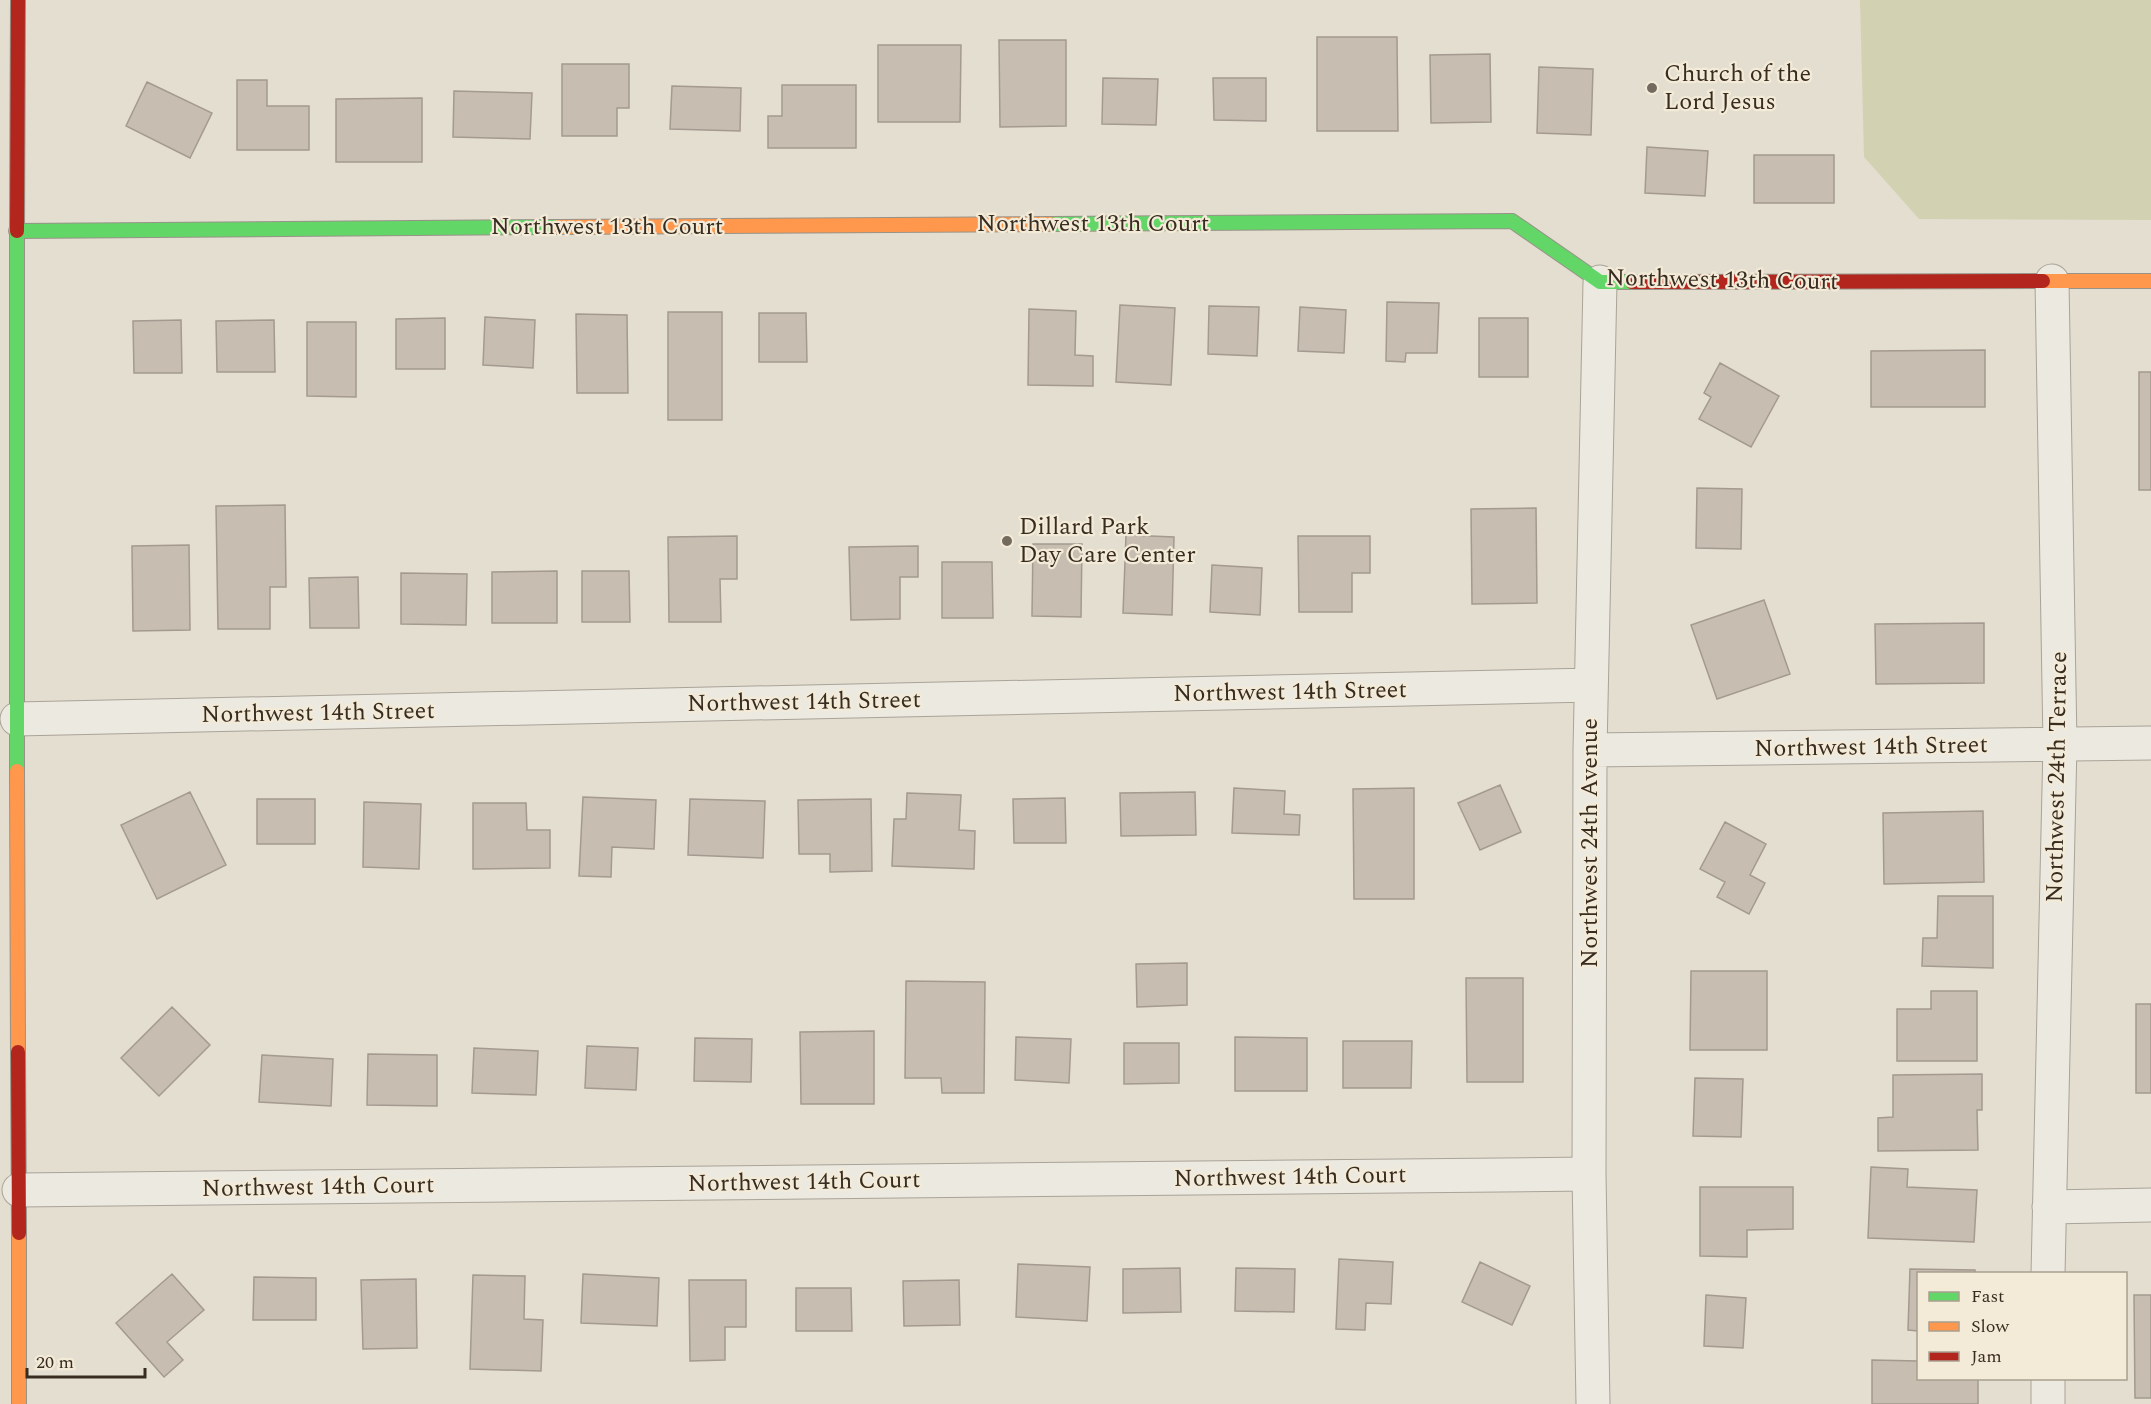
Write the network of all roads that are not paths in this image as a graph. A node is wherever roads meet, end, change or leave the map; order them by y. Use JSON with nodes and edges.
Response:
{"nodes":[{"id":1,"x":18,"y":0,"type":"edge"},
{"id":2,"x":16,"y":231,"type":"junction"},
{"id":3,"x":2151,"y":280,"type":"edge"},
{"id":4,"x":2052,"y":281,"type":"junction"},
{"id":5,"x":1599,"y":282,"type":"junction"},
{"id":6,"x":1591,"y":685,"type":"junction"},
{"id":7,"x":17,"y":719,"type":"junction"},
{"id":8,"x":2151,"y":743,"type":"edge"},
{"id":9,"x":2060,"y":744,"type":"junction"},
{"id":10,"x":1590,"y":750,"type":"junction"},
{"id":11,"x":1589,"y":1174,"type":"junction"},
{"id":12,"x":19,"y":1190,"type":"junction"},
{"id":13,"x":2151,"y":1205,"type":"edge"},
{"id":14,"x":2049,"y":1207,"type":"junction"},
{"id":15,"x":2048,"y":1272,"type":"edge"},
{"id":16,"x":2048,"y":1380,"type":"edge"},
{"id":17,"x":19,"y":1404,"type":"edge"},
{"id":18,"x":1593,"y":1404,"type":"edge"},
{"id":19,"x":2048,"y":1404,"type":"edge"}],
"edges":[{"from":1,"to":2,"type":"street"},
{"from":2,"to":5,"type":"street","name":"Northwest 13th Court"},
{"from":2,"to":7,"type":"street"},
{"from":3,"to":4,"type":"street","name":"Northwest 13th Court"},
{"from":4,"to":5,"type":"street","name":"Northwest 13th Court"},
{"from":4,"to":9,"type":"street","name":"Northwest 24th Terrace"},
{"from":5,"to":6,"type":"street","name":"Northwest 24th Avenue"},
{"from":6,"to":7,"type":"street","name":"Northwest 14th Street"},
{"from":6,"to":10,"type":"street","name":"Northwest 24th Avenue"},
{"from":7,"to":12,"type":"street"},
{"from":8,"to":9,"type":"street","name":"Northwest 14th Street"},
{"from":9,"to":10,"type":"street","name":"Northwest 14th Street"},
{"from":9,"to":14,"type":"street","name":"Northwest 24th Terrace"},
{"from":10,"to":11,"type":"street","name":"Northwest 24th Avenue"},
{"from":11,"to":12,"type":"street","name":"Northwest 14th Court"},
{"from":11,"to":18,"type":"street","name":"Northwest 24th Avenue"},
{"from":12,"to":17,"type":"street"},
{"from":13,"to":14,"type":"street"},
{"from":14,"to":15,"type":"street","name":"Northwest 24th Terrace"},
{"from":16,"to":19,"type":"street"}]}
